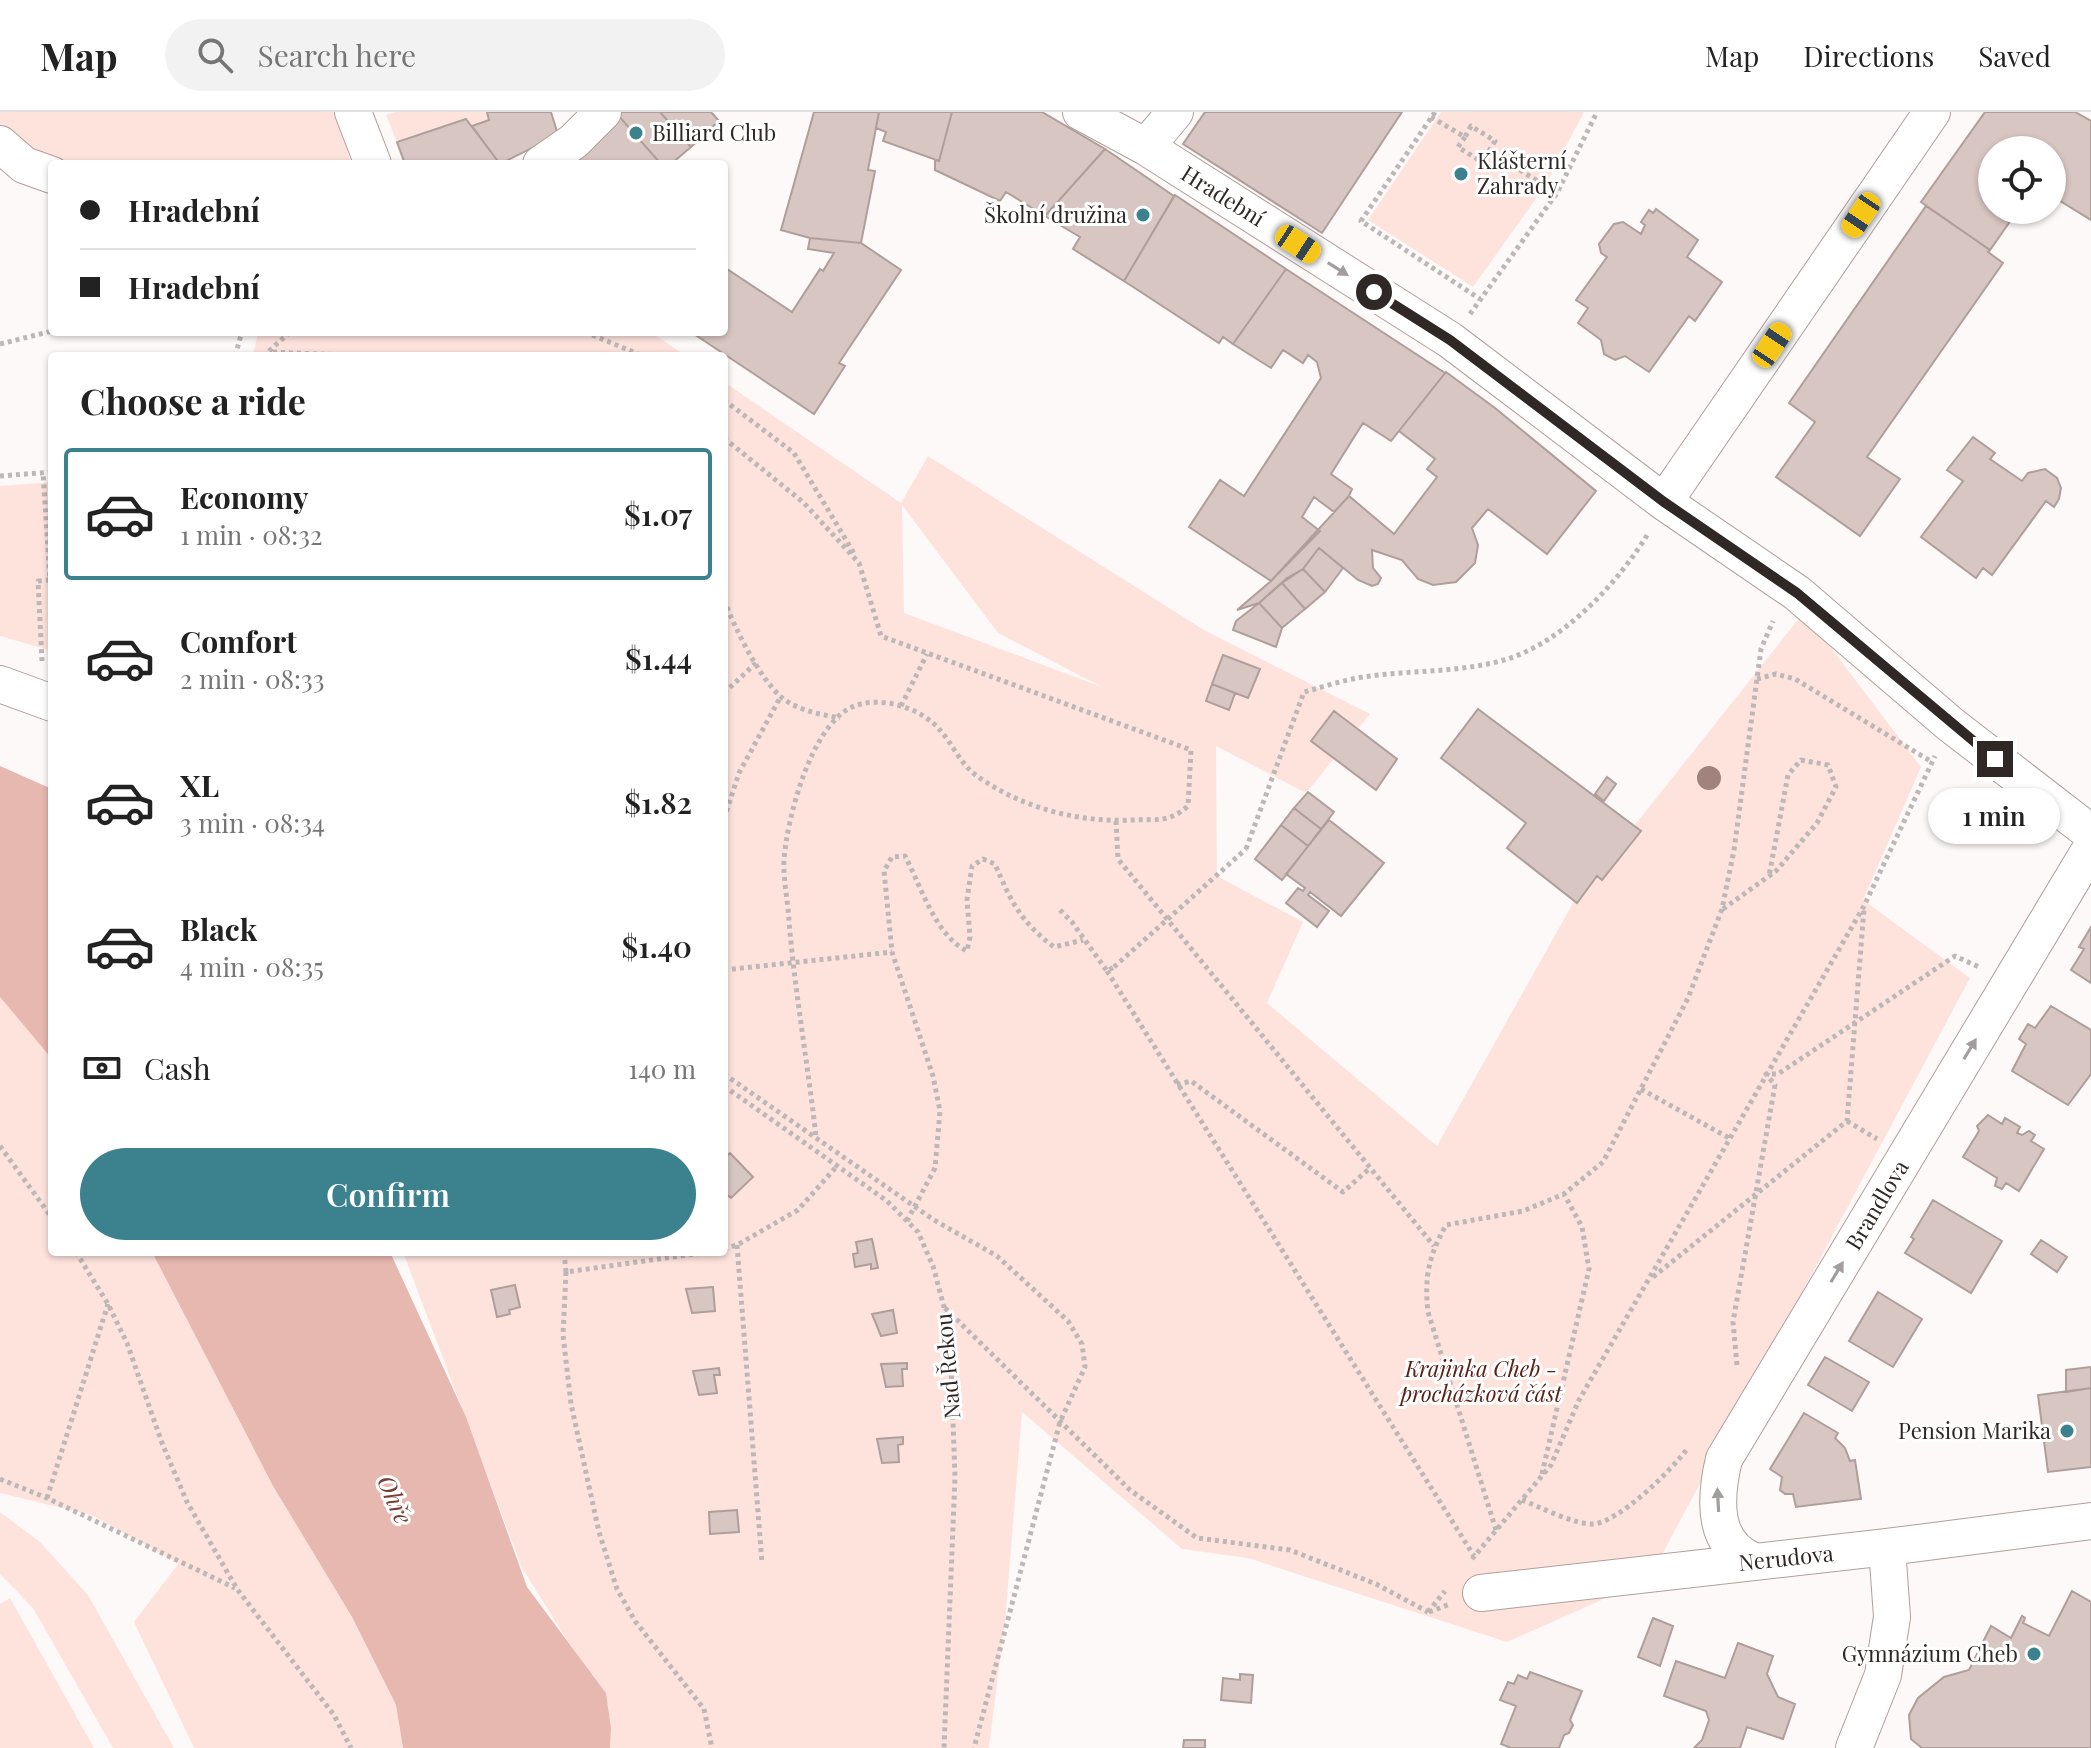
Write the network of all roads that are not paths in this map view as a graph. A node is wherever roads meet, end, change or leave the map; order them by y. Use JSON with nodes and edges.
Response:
{"nodes":[{"id":1,"x":353,"y":112,"type":"edge"},
{"id":2,"x":603,"y":112,"type":"edge"},
{"id":3,"x":1081,"y":112,"type":"edge"},
{"id":4,"x":1175,"y":112,"type":"edge"},
{"id":5,"x":1932,"y":112,"type":"edge"},
{"id":6,"x":570,"y":126,"type":"edge"},
{"id":7,"x":0,"y":144,"type":"edge"},
{"id":8,"x":1146,"y":147,"type":"junction"},
{"id":9,"x":371,"y":160,"type":"edge"},
{"id":10,"x":544,"y":160,"type":"edge"},
{"id":11,"x":48,"y":174,"type":"edge"},
{"id":12,"x":1664,"y":502,"type":"junction"},
{"id":13,"x":0,"y":684,"type":"edge"},
{"id":14,"x":48,"y":702,"type":"edge"},
{"id":15,"x":2091,"y":833,"type":"edge"},
{"id":16,"x":2091,"y":848,"type":"edge"},
{"id":17,"x":2091,"y":1521,"type":"edge"},
{"id":18,"x":1887,"y":1547,"type":"junction"},
{"id":19,"x":1754,"y":1561,"type":"junction"},
{"id":20,"x":1464,"y":1583,"type":"road end"},
{"id":21,"x":1854,"y":1748,"type":"edge"}],
"edges":[{"from":1,"to":9,"type":"street"},
{"from":2,"to":6,"type":"street"},
{"from":3,"to":8,"type":"street","name":"Hradební"},
{"from":4,"to":8,"type":"street"},
{"from":5,"to":12,"type":"street"},
{"from":6,"to":10,"type":"street"},
{"from":7,"to":11,"type":"street"},
{"from":8,"to":12,"type":"street","name":"Hradební","one_way":true},
{"from":12,"to":15,"type":"street","name":"Hradební"},
{"from":13,"to":14,"type":"street"},
{"from":19,"to":16,"type":"street","name":"Brandlova","one_way":true},
{"from":17,"to":18,"type":"street","name":"Nerudova"},
{"from":18,"to":19,"type":"street","name":"Nerudova"},
{"from":18,"to":21,"type":"street"},
{"from":19,"to":20,"type":"street","name":"Nerudova"}]}
